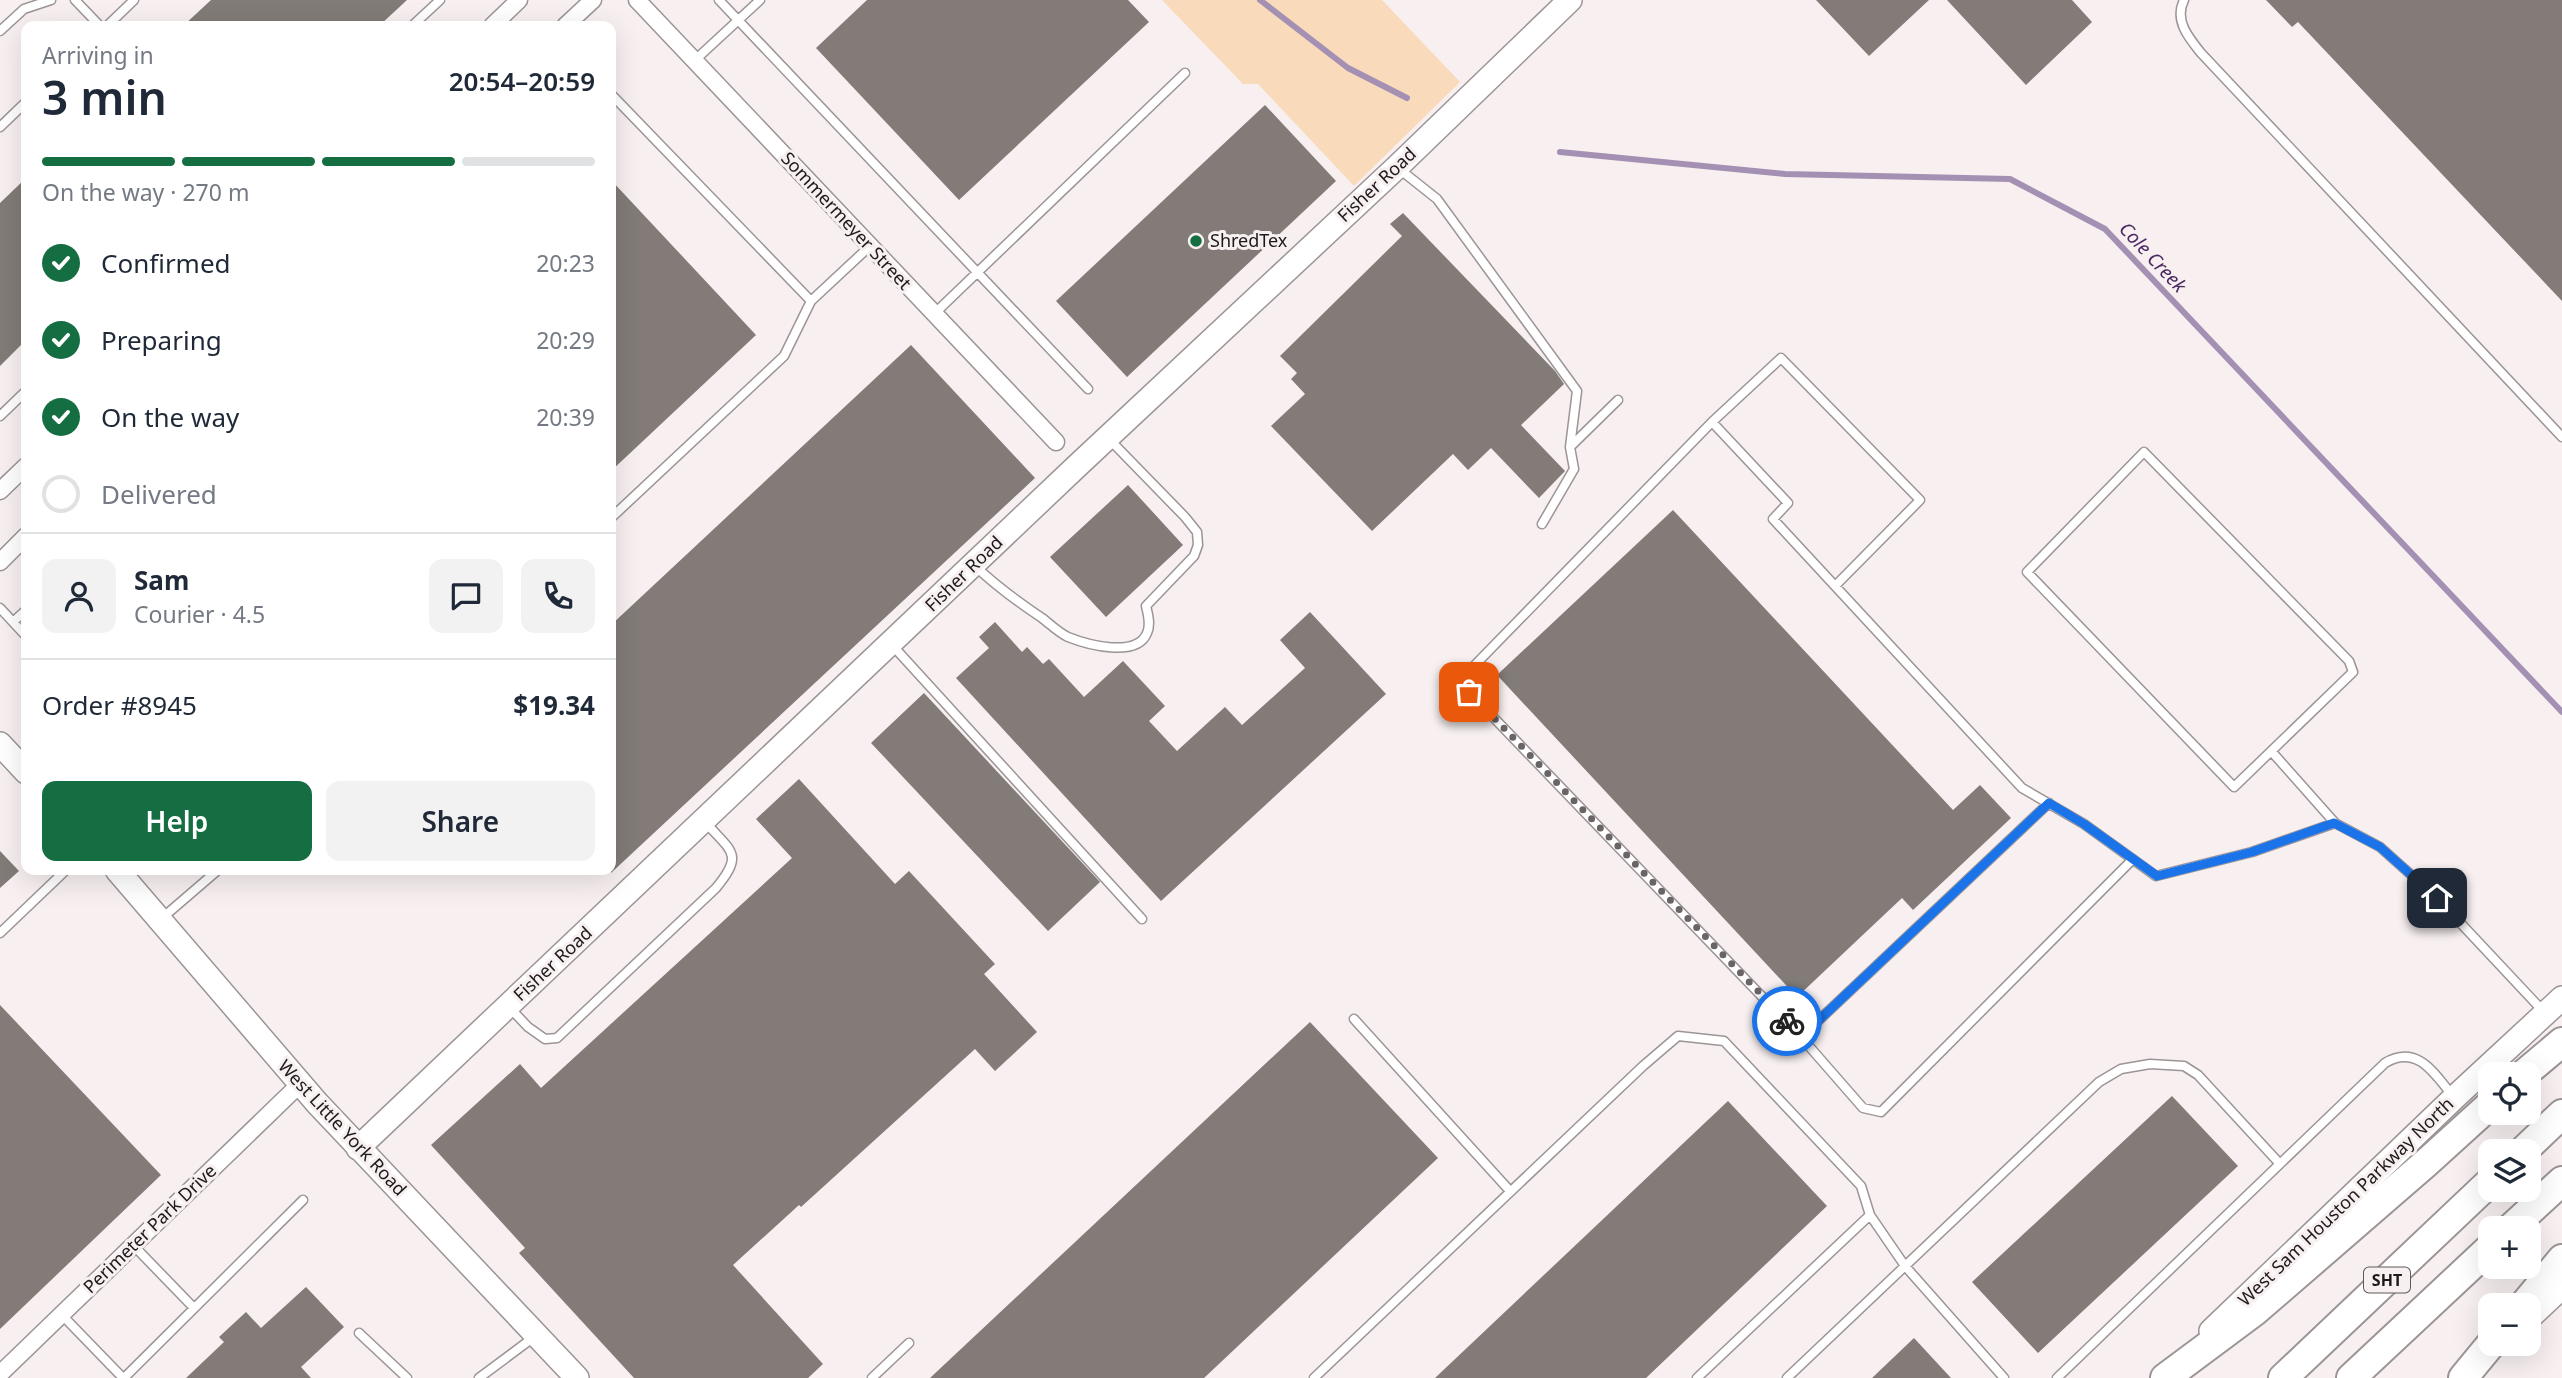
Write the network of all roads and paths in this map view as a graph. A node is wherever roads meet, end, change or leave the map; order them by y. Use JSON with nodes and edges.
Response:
{"nodes":[{"id":1,"x":51,"y":0,"type":"edge"},
{"id":2,"x":75,"y":0,"type":"edge"},
{"id":3,"x":134,"y":0,"type":"edge"},
{"id":4,"x":440,"y":0,"type":"edge"},
{"id":5,"x":519,"y":0,"type":"edge"},
{"id":6,"x":593,"y":0,"type":"edge"},
{"id":7,"x":637,"y":0,"type":"edge"},
{"id":8,"x":719,"y":0,"type":"edge"},
{"id":9,"x":760,"y":0,"type":"edge"},
{"id":10,"x":1570,"y":0,"type":"edge"},
{"id":11,"x":2185,"y":0,"type":"edge"},
{"id":12,"x":738,"y":20,"type":"junction"},
{"id":13,"x":95,"y":21,"type":"edge"},
{"id":14,"x":112,"y":21,"type":"edge"},
{"id":15,"x":417,"y":21,"type":"edge"},
{"id":16,"x":497,"y":21,"type":"edge"},
{"id":17,"x":570,"y":21,"type":"edge"},
{"id":18,"x":0,"y":31,"type":"edge"},
{"id":19,"x":694,"y":61,"type":"junction"},
{"id":20,"x":1185,"y":74,"type":"dead end"},
{"id":21,"x":616,"y":99,"type":"edge"},
{"id":22,"x":21,"y":108,"type":"edge"},
{"id":23,"x":0,"y":127,"type":"edge"},
{"id":24,"x":1397,"y":167,"type":"junction"},
{"id":25,"x":870,"y":246,"type":"junction"},
{"id":26,"x":978,"y":272,"type":"junction"},
{"id":27,"x":811,"y":301,"type":"junction"},
{"id":28,"x":934,"y":314,"type":"junction"},
{"id":29,"x":1088,"y":389,"type":"dead end"},
{"id":30,"x":21,"y":396,"type":"edge"},
{"id":31,"x":1618,"y":400,"type":"dead end"},
{"id":32,"x":0,"y":416,"type":"edge"},
{"id":33,"x":1712,"y":422,"type":"junction"},
{"id":34,"x":2562,"y":437,"type":"edge"},
{"id":35,"x":1108,"y":438,"type":"junction"},
{"id":36,"x":1056,"y":442,"type":"dead end"},
{"id":37,"x":1570,"y":447,"type":"junction"},
{"id":38,"x":21,"y":471,"type":"edge"},
{"id":39,"x":0,"y":491,"type":"edge"},
{"id":40,"x":616,"y":513,"type":"edge"},
{"id":41,"x":1542,"y":524,"type":"dead end"},
{"id":42,"x":21,"y":541,"type":"edge"},
{"id":43,"x":0,"y":562,"type":"edge"},
{"id":44,"x":973,"y":565,"type":"junction"},
{"id":45,"x":1835,"y":586,"type":"junction"},
{"id":46,"x":0,"y":608,"type":"edge"},
{"id":47,"x":21,"y":615,"type":"edge"},
{"id":48,"x":13,"y":622,"type":"junction"},
{"id":49,"x":21,"y":631,"type":"edge"},
{"id":50,"x":891,"y":643,"type":"junction"},
{"id":51,"x":0,"y":744,"type":"edge"},
{"id":52,"x":2272,"y":752,"type":"junction"},
{"id":53,"x":21,"y":767,"type":"edge"},
{"id":54,"x":2049,"y":803,"type":"junction"},
{"id":55,"x":704,"y":821,"type":"junction"},
{"id":56,"x":2334,"y":823,"type":"junction"},
{"id":57,"x":2133,"y":859,"type":"junction"},
{"id":58,"x":61,"y":875,"type":"edge"},
{"id":59,"x":121,"y":875,"type":"edge"},
{"id":60,"x":212,"y":875,"type":"edge"},
{"id":61,"x":161,"y":919,"type":"junction"},
{"id":62,"x":1142,"y":919,"type":"dead end"},
{"id":63,"x":0,"y":933,"type":"edge"},
{"id":64,"x":508,"y":1006,"type":"junction"},
{"id":65,"x":2554,"y":1006,"type":"edge"},
{"id":66,"x":1354,"y":1019,"type":"dead end"},
{"id":67,"x":1801,"y":1037,"type":"junction"},
{"id":68,"x":2562,"y":1042,"type":"edge"},
{"id":69,"x":2538,"y":1062,"type":"edge"},
{"id":70,"x":300,"y":1084,"type":"junction"},
{"id":71,"x":2454,"y":1098,"type":"junction"},
{"id":72,"x":2562,"y":1114,"type":"edge"},
{"id":73,"x":2478,"y":1116,"type":"edge"},
{"id":74,"x":2536,"y":1139,"type":"edge"},
{"id":75,"x":358,"y":1148,"type":"junction"},
{"id":76,"x":2280,"y":1164,"type":"junction"},
{"id":77,"x":2562,"y":1181,"type":"edge"},
{"id":78,"x":1510,"y":1191,"type":"junction"},
{"id":79,"x":2478,"y":1193,"type":"edge"},
{"id":80,"x":303,"y":1200,"type":"dead end"},
{"id":81,"x":1870,"y":1215,"type":"junction"},
{"id":82,"x":2524,"y":1216,"type":"edge"},
{"id":83,"x":133,"y":1245,"type":"junction"},
{"id":84,"x":2478,"y":1259,"type":"edge"},
{"id":85,"x":2562,"y":1259,"type":"edge"},
{"id":86,"x":1905,"y":1266,"type":"junction"},
{"id":87,"x":2562,"y":1287,"type":"edge"},
{"id":88,"x":2535,"y":1293,"type":"edge"},
{"id":89,"x":2541,"y":1307,"type":"edge"},
{"id":90,"x":194,"y":1308,"type":"junction"},
{"id":91,"x":61,"y":1314,"type":"junction"},
{"id":92,"x":359,"y":1333,"type":"dead end"},
{"id":93,"x":536,"y":1336,"type":"junction"},
{"id":94,"x":909,"y":1343,"type":"dead end"},
{"id":95,"x":2481,"y":1356,"type":"edge"},
{"id":96,"x":2488,"y":1356,"type":"edge"},
{"id":97,"x":4,"y":1374,"type":"edge"},
{"id":98,"x":124,"y":1378,"type":"edge"},
{"id":99,"x":407,"y":1378,"type":"edge"},
{"id":100,"x":479,"y":1378,"type":"edge"},
{"id":101,"x":577,"y":1378,"type":"edge"},
{"id":102,"x":872,"y":1378,"type":"edge"},
{"id":103,"x":1314,"y":1378,"type":"edge"},
{"id":104,"x":1697,"y":1378,"type":"edge"},
{"id":105,"x":1787,"y":1378,"type":"edge"},
{"id":106,"x":2004,"y":1378,"type":"edge"},
{"id":107,"x":2057,"y":1378,"type":"edge"},
{"id":108,"x":2163,"y":1378,"type":"edge"},
{"id":109,"x":2283,"y":1378,"type":"edge"},
{"id":110,"x":2351,"y":1378,"type":"edge"},
{"id":111,"x":2464,"y":1378,"type":"edge"}],
"edges":[{"from":1,"to":18,"type":"lane"},
{"from":2,"to":13,"type":"lane"},
{"from":3,"to":14,"type":"lane"},
{"from":4,"to":15,"type":"lane"},
{"from":5,"to":16,"type":"street"},
{"from":6,"to":17,"type":"street"},
{"from":7,"to":19,"type":"street","name":"Sommermeyer Street"},
{"from":8,"to":12,"type":"lane"},
{"from":9,"to":12,"type":"lane"},
{"from":10,"to":24,"type":"street","name":"Fisher Road"},
{"from":11,"to":34,"type":"lane"},
{"from":12,"to":19,"type":"lane"},
{"from":12,"to":26,"type":"lane"},
{"from":19,"to":25,"type":"street","name":"Sommermeyer Street"},
{"from":20,"to":26,"type":"lane"},
{"from":21,"to":27,"type":"lane"},
{"from":22,"to":23,"type":"lane"},
{"from":24,"to":35,"type":"street","name":"Fisher Road"},
{"from":24,"to":37,"type":"lane"},
{"from":25,"to":27,"type":"lane"},
{"from":25,"to":28,"type":"street","name":"Sommermeyer Street"},
{"from":26,"to":28,"type":"lane"},
{"from":26,"to":29,"type":"lane"},
{"from":27,"to":40,"type":"lane"},
{"from":28,"to":36,"type":"street","name":"Sommermeyer Street"},
{"from":30,"to":32,"type":"lane"},
{"from":31,"to":37,"type":"lane"},
{"from":33,"to":45,"type":"lane"},
{"from":33,"to":45,"type":"lane"},
{"from":33,"to":67,"type":"lane"},
{"from":35,"to":44,"type":"street","name":"Fisher Road"},
{"from":35,"to":44,"type":"lane"},
{"from":37,"to":41,"type":"lane"},
{"from":38,"to":39,"type":"street"},
{"from":42,"to":43,"type":"street"},
{"from":44,"to":50,"type":"street","name":"Fisher Road"},
{"from":45,"to":54,"type":"lane"},
{"from":46,"to":48,"type":"lane"},
{"from":47,"to":48,"type":"lane"},
{"from":48,"to":49,"type":"lane"},
{"from":50,"to":55,"type":"street","name":"Fisher Road"},
{"from":50,"to":62,"type":"lane"},
{"from":51,"to":53,"type":"street"},
{"from":52,"to":52,"type":"lane"},
{"from":52,"to":56,"type":"lane"},
{"from":54,"to":57,"type":"lane"},
{"from":54,"to":67,"type":"lane"},
{"from":55,"to":64,"type":"street","name":"Fisher Road"},
{"from":55,"to":64,"type":"lane"},
{"from":56,"to":57,"type":"lane"},
{"from":56,"to":65,"type":"lane"},
{"from":57,"to":67,"type":"lane"},
{"from":58,"to":63,"type":"lane"},
{"from":59,"to":61,"type":"street","name":"West Little York Road"},
{"from":60,"to":61,"type":"lane"},
{"from":61,"to":70,"type":"street","name":"West Little York Road"},
{"from":64,"to":75,"type":"street","name":"Fisher Road"},
{"from":65,"to":71,"type":"street","name":"West Sam Houston Parkway North"},
{"from":66,"to":78,"type":"lane"},
{"from":68,"to":69,"type":"highway"},
{"from":70,"to":75,"type":"street","name":"West Little York Road"},
{"from":70,"to":83,"type":"street","name":"Perimeter Park Drive"},
{"from":71,"to":76,"type":"lane"},
{"from":71,"to":108,"type":"street","name":"West Sam Houston Parkway North"},
{"from":72,"to":74,"type":"highway"},
{"from":73,"to":108,"type":"highway"},
{"from":75,"to":93,"type":"street","name":"West Little York Road"},
{"from":76,"to":86,"type":"lane"},
{"from":76,"to":107,"type":"lane"},
{"from":77,"to":82,"type":"highway"},
{"from":78,"to":81,"type":"lane"},
{"from":78,"to":103,"type":"lane"},
{"from":79,"to":109,"type":"highway","number":"SHT"},
{"from":80,"to":90,"type":"lane"},
{"from":81,"to":86,"type":"lane"},
{"from":81,"to":104,"type":"lane"},
{"from":83,"to":90,"type":"lane"},
{"from":83,"to":91,"type":"street","name":"Perimeter Park Drive"},
{"from":84,"to":110,"type":"highway","number":"SHT"},
{"from":85,"to":88,"type":"highway"},
{"from":86,"to":105,"type":"lane"},
{"from":86,"to":106,"type":"lane"},
{"from":87,"to":89,"type":"street"},
{"from":90,"to":98,"type":"lane"},
{"from":91,"to":97,"type":"street","name":"Perimeter Park Drive"},
{"from":91,"to":98,"type":"lane"},
{"from":92,"to":99,"type":"lane"},
{"from":93,"to":100,"type":"lane"},
{"from":93,"to":101,"type":"street","name":"West Little York Road"},
{"from":94,"to":102,"type":"lane"},
{"from":95,"to":111,"type":"highway"},
{"from":96,"to":111,"type":"street"}]}
